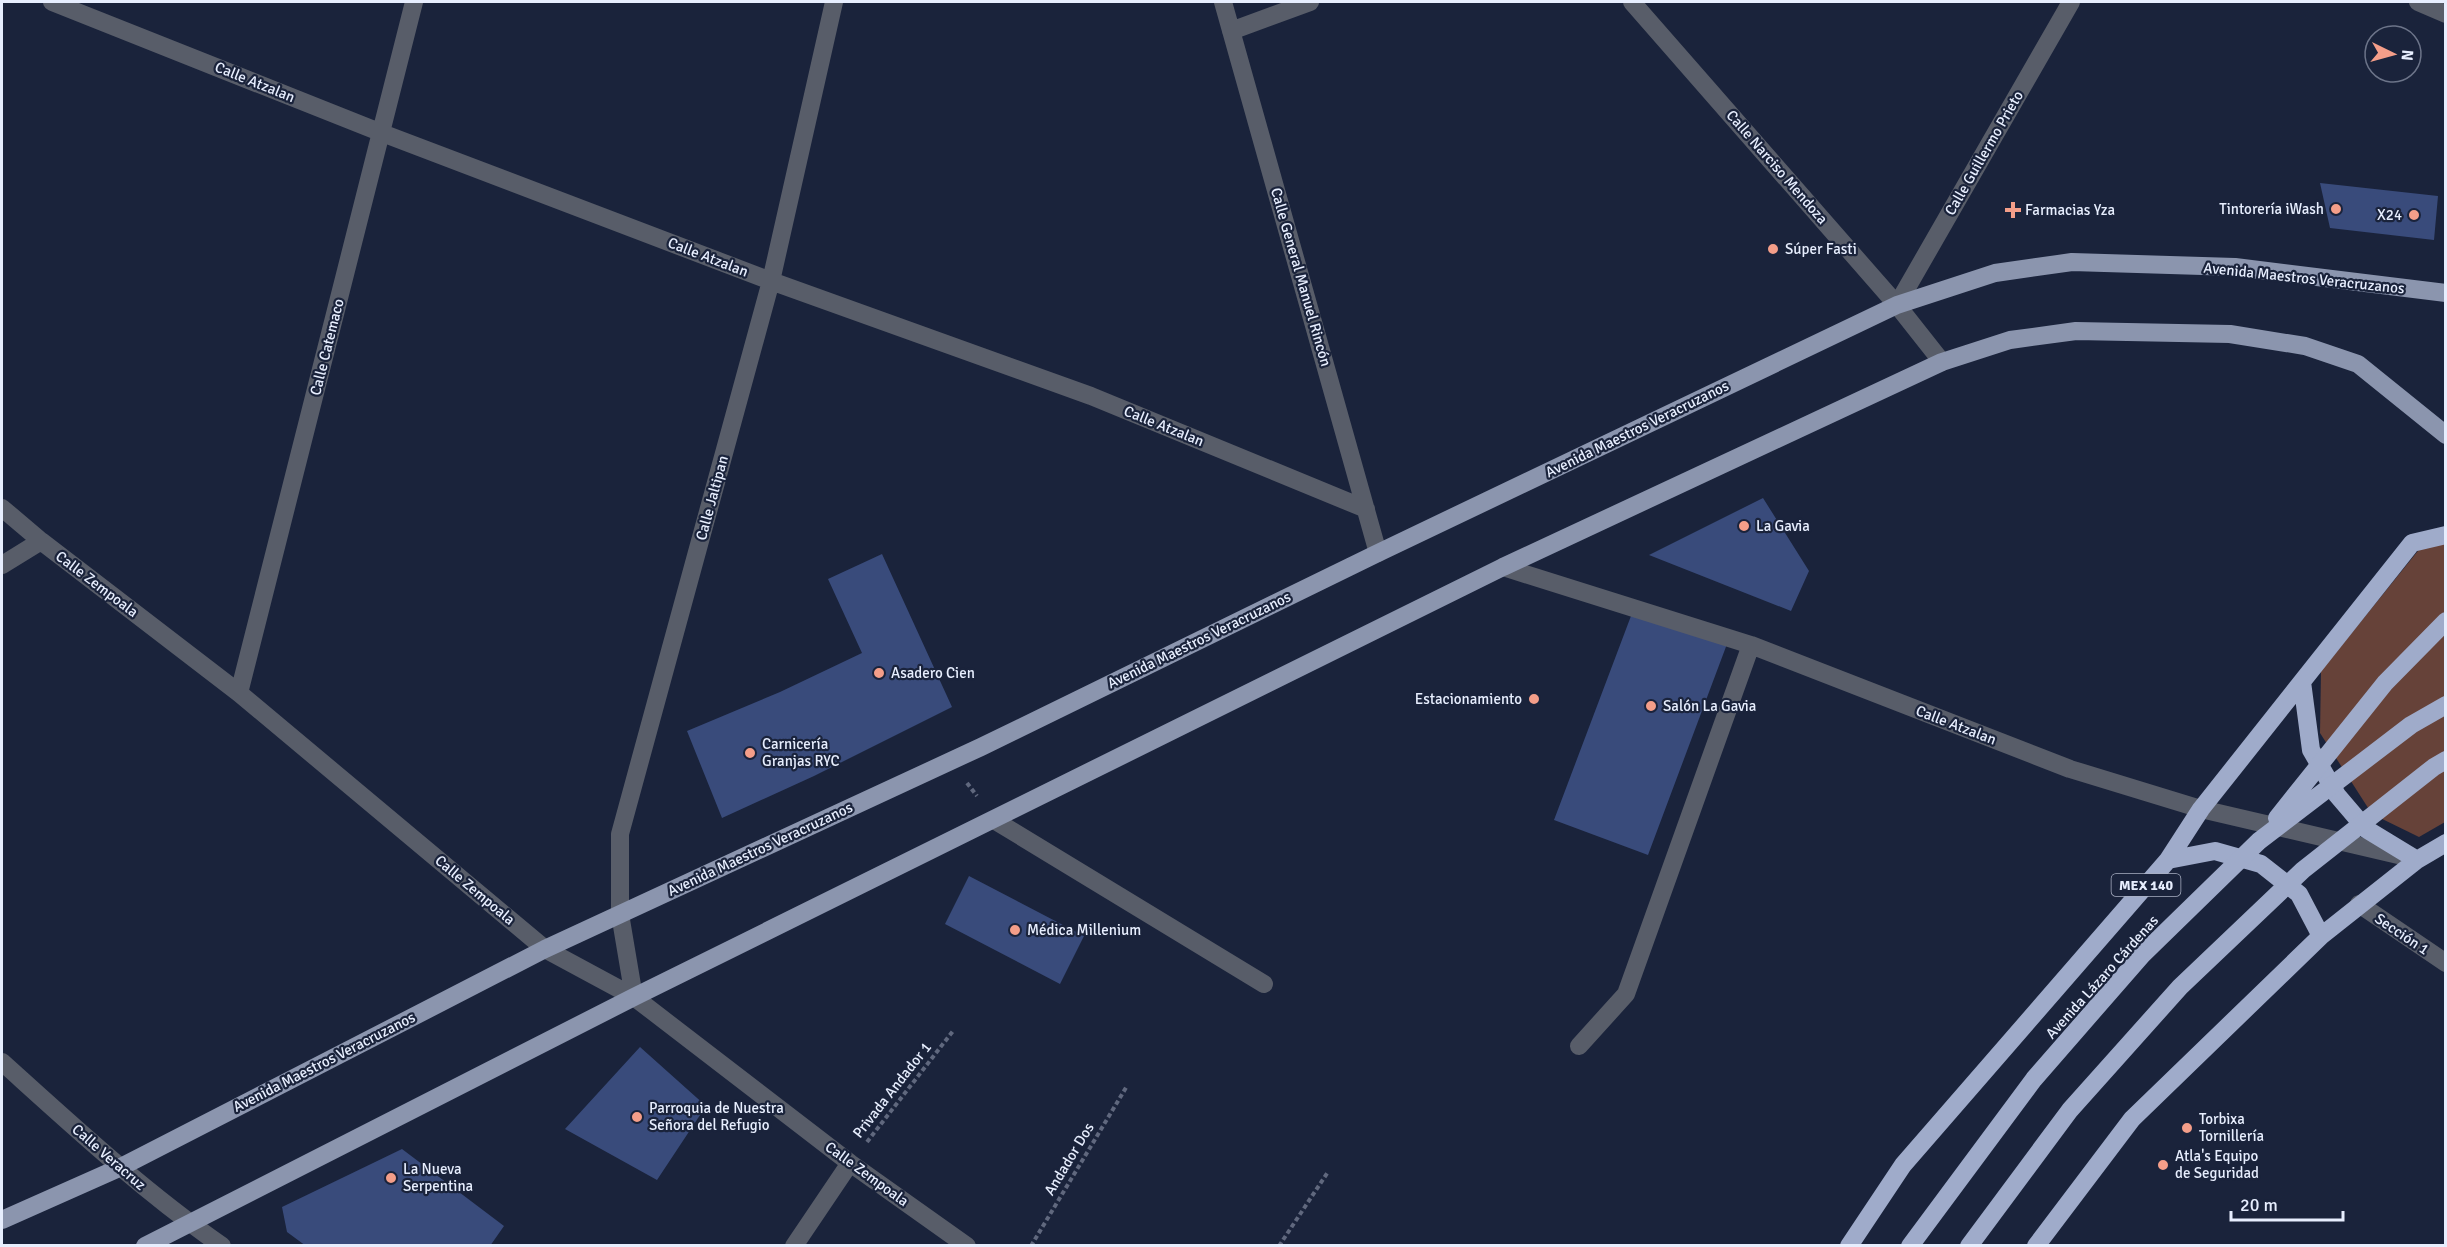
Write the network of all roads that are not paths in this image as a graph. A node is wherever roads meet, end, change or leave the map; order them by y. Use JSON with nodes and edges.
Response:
{"nodes":[{"id":1,"x":52,"y":2,"type":"edge"},
{"id":2,"x":414,"y":2,"type":"edge"},
{"id":3,"x":834,"y":2,"type":"edge"},
{"id":4,"x":1223,"y":2,"type":"edge"},
{"id":5,"x":1310,"y":2,"type":"edge"},
{"id":6,"x":1632,"y":2,"type":"edge"},
{"id":7,"x":2070,"y":2,"type":"edge"},
{"id":8,"x":2418,"y":2,"type":"edge"},
{"id":9,"x":2445,"y":14,"type":"edge"},
{"id":10,"x":1231,"y":31,"type":"junction"},
{"id":11,"x":382,"y":133,"type":"junction"},
{"id":12,"x":771,"y":281,"type":"junction"},
{"id":13,"x":2445,"y":293,"type":"edge"},
{"id":14,"x":1898,"y":305,"type":"junction"},
{"id":15,"x":1942,"y":362,"type":"junction"},
{"id":16,"x":2445,"y":435,"type":"edge"},
{"id":17,"x":2,"y":508,"type":"edge"},
{"id":18,"x":1366,"y":509,"type":"junction"},
{"id":19,"x":2445,"y":535,"type":"edge"},
{"id":20,"x":41,"y":541,"type":"junction"},
{"id":21,"x":1378,"y":553,"type":"junction"},
{"id":22,"x":2,"y":565,"type":"edge"},
{"id":23,"x":1503,"y":567,"type":"junction"},
{"id":24,"x":2445,"y":621,"type":"edge"},
{"id":25,"x":1751,"y":645,"type":"junction"},
{"id":26,"x":2302,"y":682,"type":"junction"},
{"id":27,"x":239,"y":693,"type":"junction"},
{"id":28,"x":2445,"y":705,"type":"edge"},
{"id":29,"x":2445,"y":760,"type":"edge"},
{"id":30,"x":2201,"y":809,"type":"junction"},
{"id":31,"x":994,"y":820,"type":"junction"},
{"id":32,"x":2259,"y":841,"type":"junction"},
{"id":33,"x":2445,"y":843,"type":"edge"},
{"id":34,"x":2168,"y":860,"type":"junction"},
{"id":35,"x":2417,"y":860,"type":"junction"},
{"id":36,"x":2359,"y":904,"type":"junction"},
{"id":37,"x":620,"y":914,"type":"junction"},
{"id":38,"x":2321,"y":936,"type":"junction"},
{"id":39,"x":545,"y":949,"type":"junction"},
{"id":40,"x":2445,"y":963,"type":"edge"},
{"id":41,"x":1264,"y":984,"type":"dead end"},
{"id":42,"x":634,"y":997,"type":"junction"},
{"id":43,"x":1579,"y":1046,"type":"dead end"},
{"id":44,"x":2,"y":1062,"type":"edge"},
{"id":45,"x":850,"y":1163,"type":"junction"},
{"id":46,"x":119,"y":1168,"type":"junction"},
{"id":47,"x":2,"y":1220,"type":"edge"},
{"id":48,"x":189,"y":1223,"type":"junction"},
{"id":49,"x":145,"y":1245,"type":"edge"},
{"id":50,"x":222,"y":1245,"type":"edge"},
{"id":51,"x":794,"y":1245,"type":"edge"},
{"id":52,"x":967,"y":1245,"type":"edge"},
{"id":53,"x":1849,"y":1245,"type":"edge"},
{"id":54,"x":1910,"y":1245,"type":"edge"},
{"id":55,"x":1969,"y":1245,"type":"edge"},
{"id":56,"x":2036,"y":1245,"type":"edge"}],
"edges":[{"from":1,"to":11,"type":"street","name":"Calle Atzalan"},
{"from":2,"to":11,"type":"street","name":"Calle Catemaco"},
{"from":3,"to":12,"type":"street","name":"Calle Jaltipan"},
{"from":4,"to":10,"type":"street","name":"Calle General Manuel Rincón"},
{"from":5,"to":10,"type":"street"},
{"from":6,"to":14,"type":"street","name":"Calle Narciso Mendoza"},
{"from":7,"to":14,"type":"street","name":"Calle Guillermo Prieto"},
{"from":8,"to":9,"type":"street"},
{"from":10,"to":18,"type":"street","name":"Calle General Manuel Rincón"},
{"from":11,"to":12,"type":"street","name":"Calle Atzalan"},
{"from":11,"to":27,"type":"street","name":"Calle Catemaco"},
{"from":12,"to":18,"type":"street","name":"Calle Atzalan"},
{"from":12,"to":37,"type":"street","name":"Calle Jaltipan"},
{"from":13,"to":14,"type":"main road","name":"Avenida Maestros Veracruzanos"},
{"from":14,"to":15,"type":"street","name":"Calle Narciso Mendoza"},
{"from":14,"to":21,"type":"main road","name":"Avenida Maestros Veracruzanos"},
{"from":15,"to":16,"type":"main road"},
{"from":15,"to":23,"type":"main road"},
{"from":17,"to":20,"type":"street","name":"Calle Zempoala"},
{"from":18,"to":21,"type":"street","name":"Calle General Manuel Rincón"},
{"from":19,"to":26,"type":"highway","number":"MEX 140"},
{"from":20,"to":22,"type":"street"},
{"from":20,"to":27,"type":"street","name":"Calle Zempoala"},
{"from":21,"to":37,"type":"main road","name":"Avenida Maestros Veracruzanos"},
{"from":23,"to":25,"type":"street","name":"Calle Atzalan"},
{"from":23,"to":31,"type":"main road"},
{"from":24,"to":32,"type":"highway","bridge":true},
{"from":25,"to":30,"type":"street","name":"Calle Atzalan"},
{"from":25,"to":43,"type":"street"},
{"from":26,"to":30,"type":"highway","number":"MEX 140"},
{"from":26,"to":35,"type":"highway"},
{"from":27,"to":39,"type":"street","name":"Calle Zempoala"},
{"from":28,"to":32,"type":"highway","name":"Avenida Lázaro Cárdenas","number":"MEX 140","bridge":true},
{"from":29,"to":55,"type":"highway","bridge":true},
{"from":30,"to":34,"type":"highway","number":"MEX 140"},
{"from":30,"to":35,"type":"street","name":"Calle Atzalan"},
{"from":31,"to":41,"type":"street"},
{"from":31,"to":42,"type":"main road"},
{"from":32,"to":54,"type":"highway","name":"Avenida Lázaro Cárdenas","number":"MEX 140","bridge":true},
{"from":33,"to":35,"type":"highway"},
{"from":34,"to":38,"type":"highway"},
{"from":34,"to":53,"type":"highway","number":"MEX 140"},
{"from":35,"to":36,"type":"highway"},
{"from":36,"to":38,"type":"highway"},
{"from":36,"to":40,"type":"street","name":"Sección 1"},
{"from":37,"to":39,"type":"main road","name":"Avenida Maestros Veracruzanos"},
{"from":37,"to":42,"type":"street","name":"Calle Jaltipan"},
{"from":38,"to":56,"type":"highway"},
{"from":39,"to":42,"type":"street","name":"Calle Zempoala"},
{"from":39,"to":46,"type":"main road","name":"Avenida Maestros Veracruzanos"},
{"from":42,"to":45,"type":"street","name":"Calle Zempoala"},
{"from":42,"to":48,"type":"main road"},
{"from":44,"to":46,"type":"street","name":"Calle Veracruz"},
{"from":45,"to":51,"type":"street"},
{"from":45,"to":52,"type":"street","name":"Calle Zempoala"},
{"from":46,"to":47,"type":"main road","name":"Avenida Maestros Veracruzanos"},
{"from":46,"to":48,"type":"street","name":"Calle Veracruz"},
{"from":48,"to":49,"type":"main road"},
{"from":48,"to":50,"type":"street","name":"Calle Veracruz"}]}
